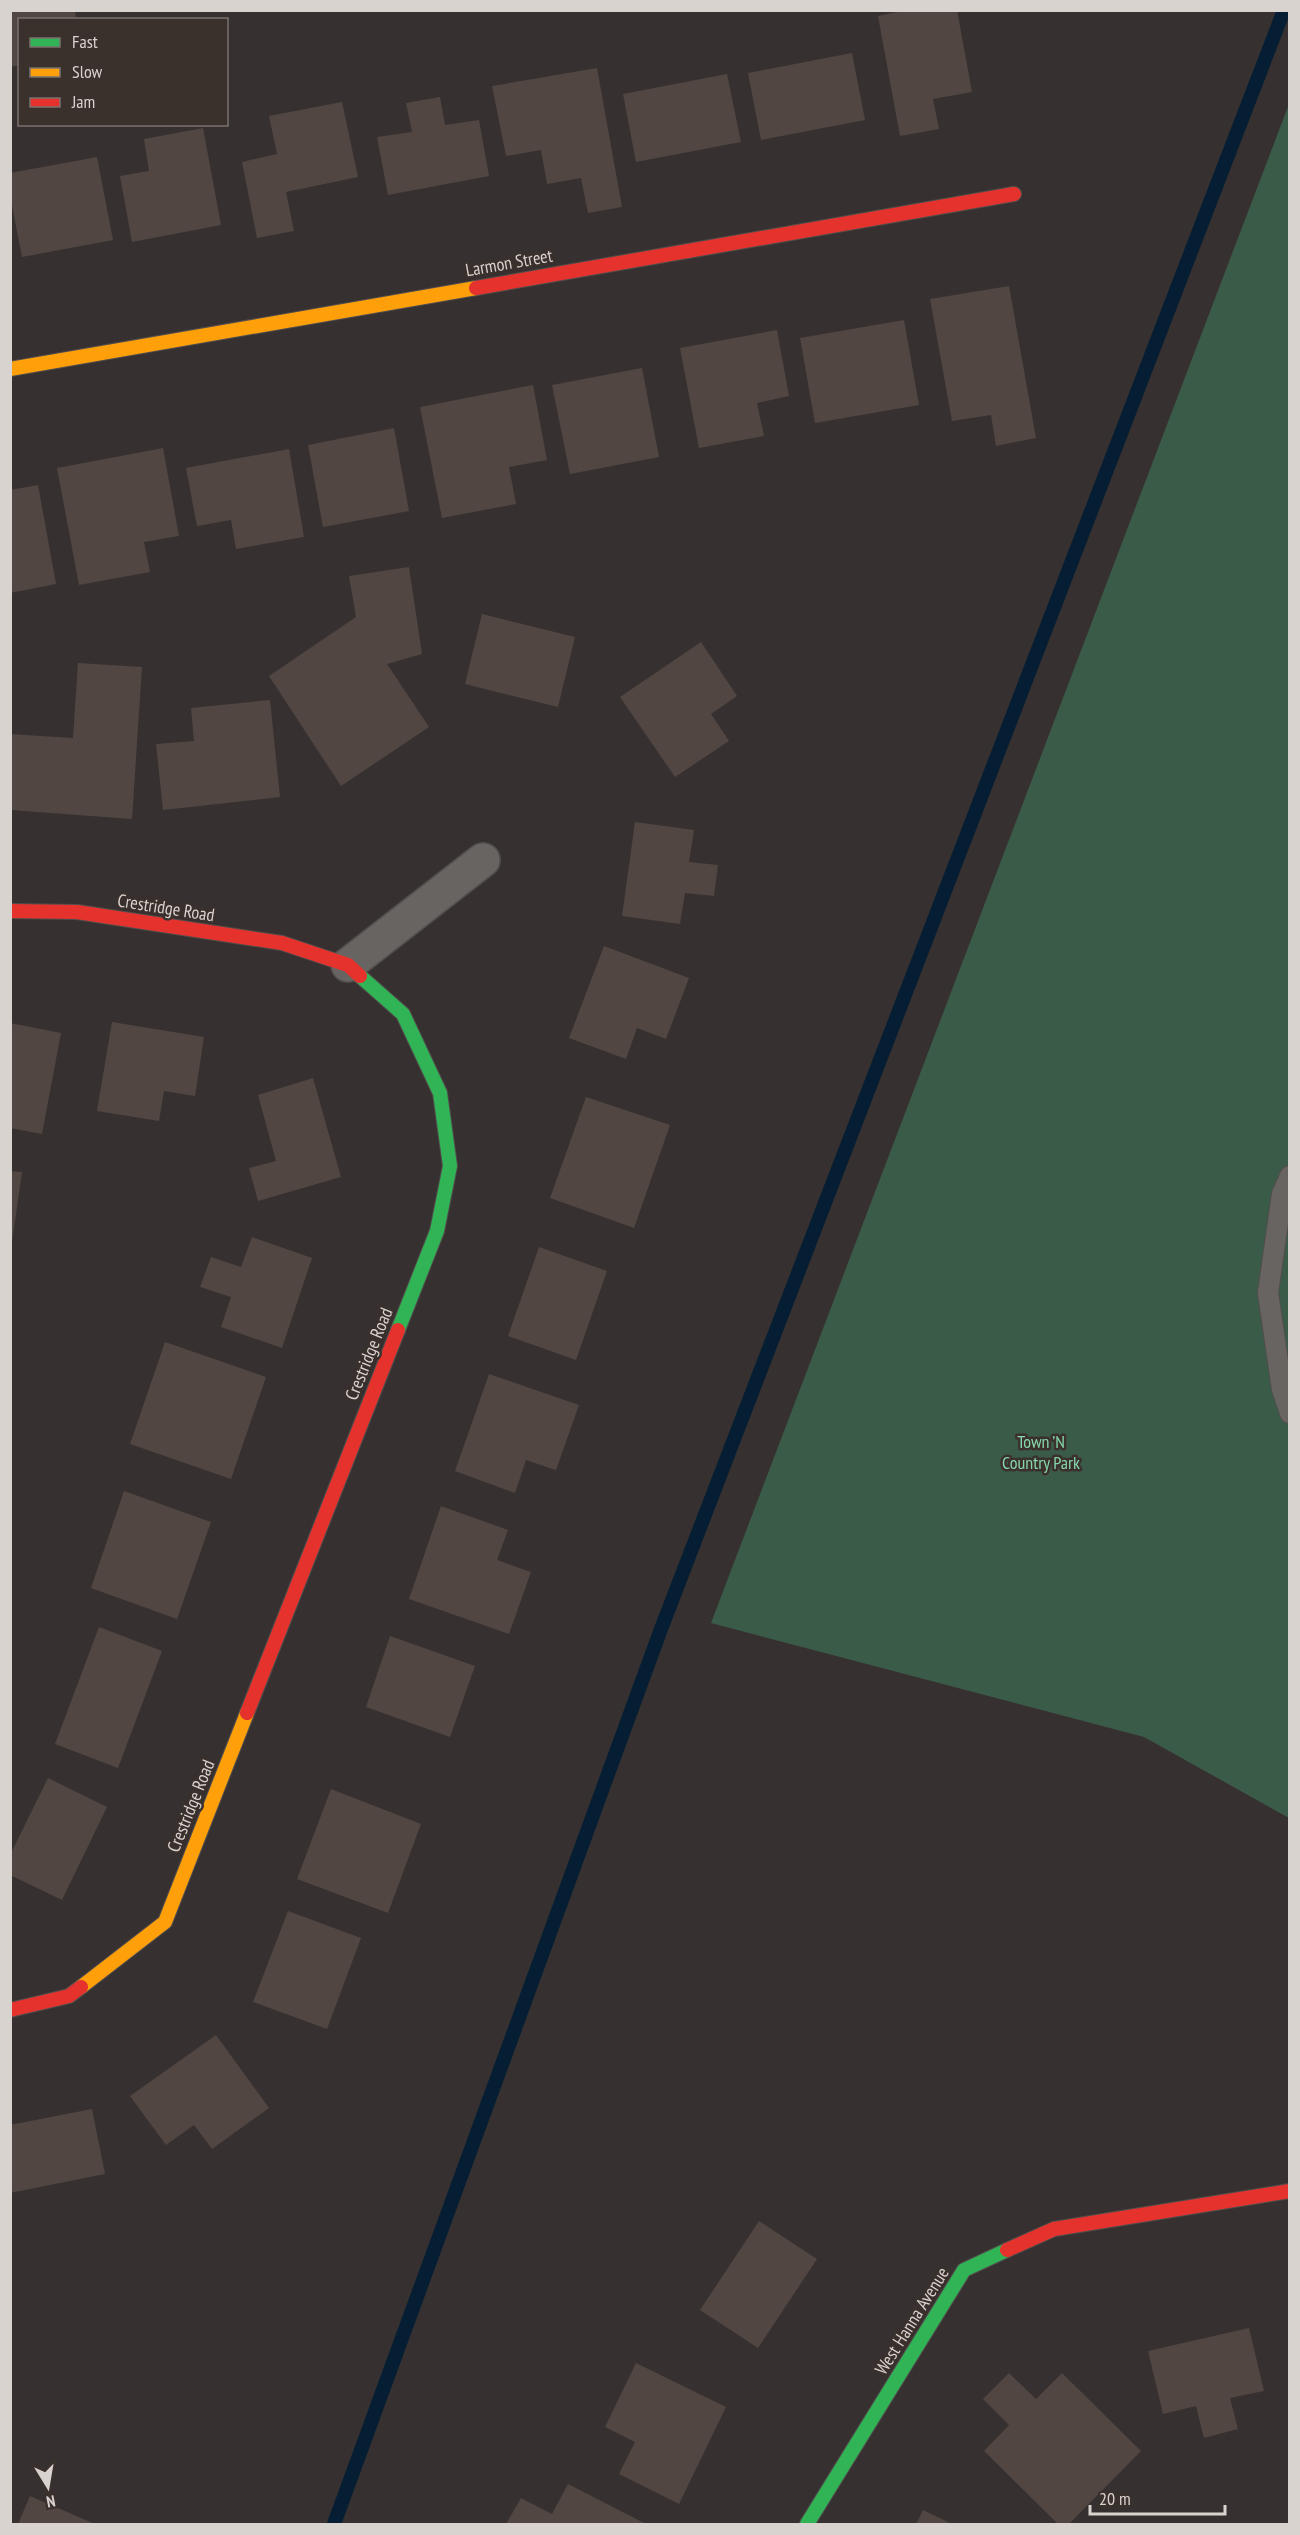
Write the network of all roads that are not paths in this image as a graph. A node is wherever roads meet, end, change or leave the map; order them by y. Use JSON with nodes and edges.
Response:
{"nodes":[{"id":1,"x":1014,"y":194,"type":"dead end"},
{"id":2,"x":10,"y":369,"type":"edge"},
{"id":3,"x":483,"y":860,"type":"dead end"},
{"id":4,"x":10,"y":911,"type":"edge"},
{"id":5,"x":348,"y":965,"type":"junction"},
{"id":6,"x":1290,"y":1176,"type":"edge"},
{"id":7,"x":1290,"y":1413,"type":"edge"},
{"id":8,"x":10,"y":2010,"type":"edge"},
{"id":9,"x":1290,"y":2191,"type":"edge"},
{"id":10,"x":807,"y":2524,"type":"edge"}],
"edges":[{"from":1,"to":2,"type":"street","name":"Larmon Street"},
{"from":3,"to":5,"type":"street"},
{"from":4,"to":5,"type":"street","name":"Crestridge Road"},
{"from":5,"to":8,"type":"street","name":"Crestridge Road"},
{"from":6,"to":7,"type":"lane"},
{"from":9,"to":10,"type":"street","name":"West Hanna Avenue"}]}
